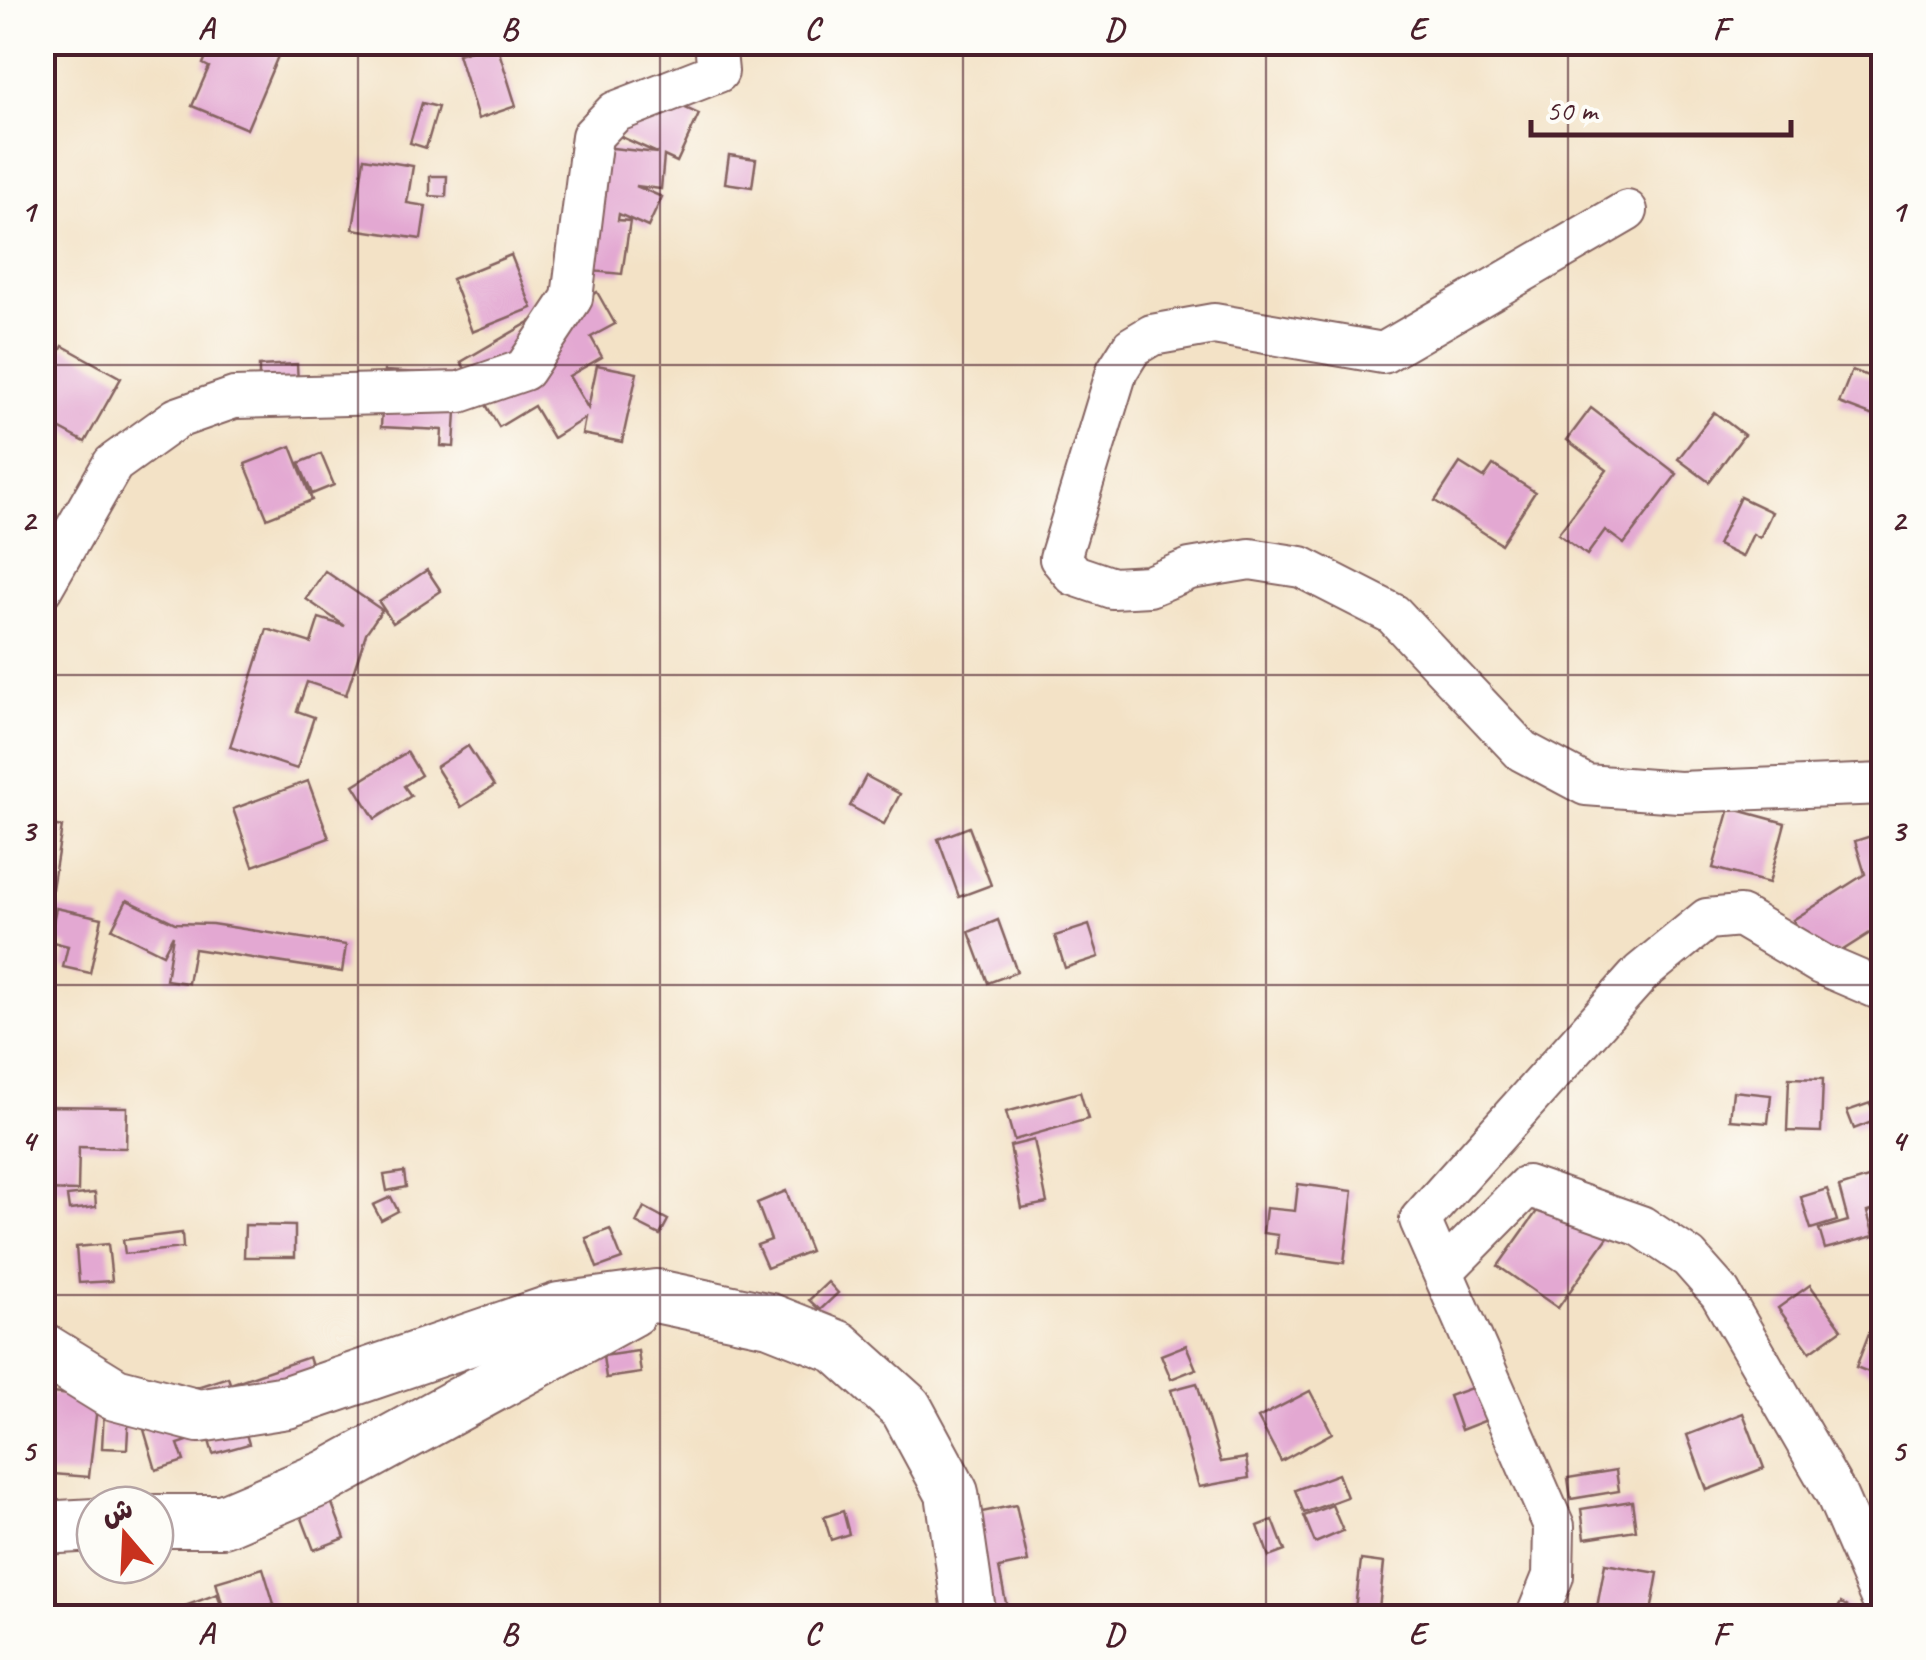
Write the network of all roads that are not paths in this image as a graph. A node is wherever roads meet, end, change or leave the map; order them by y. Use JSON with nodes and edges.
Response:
{"nodes":[{"id":1,"x":715,"y":42,"type":"edge"},
{"id":2,"x":1626,"y":211,"type":"dead end"},
{"id":3,"x":42,"y":588,"type":"edge"},
{"id":4,"x":1884,"y":784,"type":"edge"},
{"id":5,"x":1884,"y":991,"type":"edge"},
{"id":6,"x":1445,"y":1269,"type":"junction"},
{"id":7,"x":656,"y":1296,"type":"junction"},
{"id":8,"x":42,"y":1349,"type":"edge"},
{"id":9,"x":175,"y":1521,"type":"edge"},
{"id":10,"x":75,"y":1526,"type":"edge"},
{"id":11,"x":42,"y":1528,"type":"edge"},
{"id":12,"x":1884,"y":1605,"type":"edge"},
{"id":13,"x":970,"y":1618,"type":"edge"},
{"id":14,"x":1536,"y":1618,"type":"edge"}],
"edges":[{"from":1,"to":3,"type":"street"},
{"from":2,"to":4,"type":"street"},
{"from":5,"to":6,"type":"street"},
{"from":6,"to":12,"type":"street"},
{"from":6,"to":14,"type":"street"},
{"from":7,"to":8,"type":"street"},
{"from":7,"to":9,"type":"street"},
{"from":7,"to":13,"type":"street"},
{"from":10,"to":11,"type":"street"}]}
